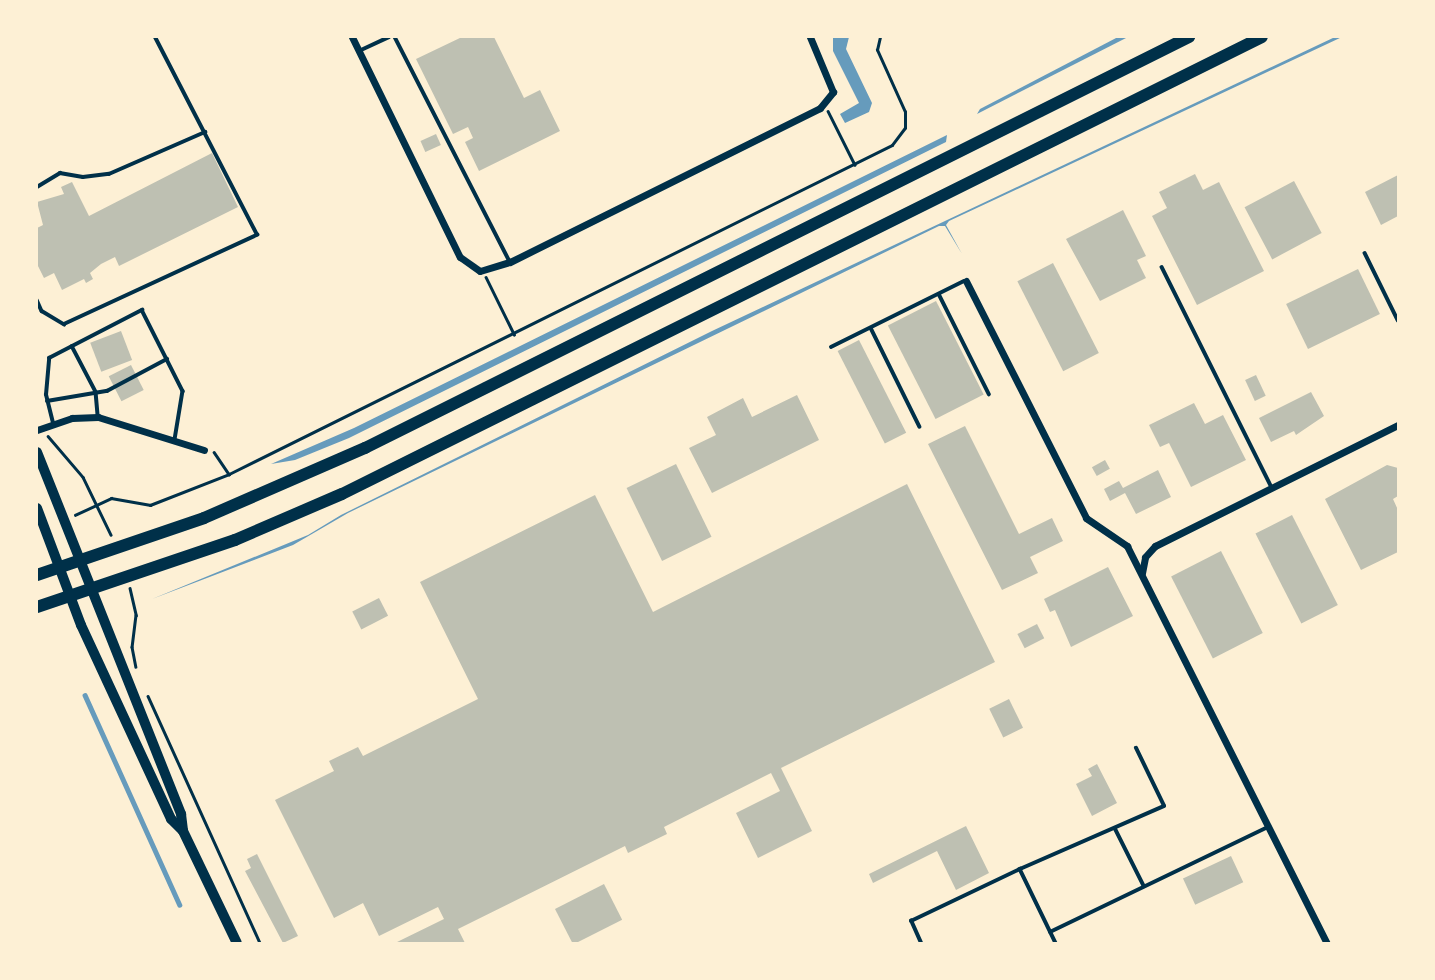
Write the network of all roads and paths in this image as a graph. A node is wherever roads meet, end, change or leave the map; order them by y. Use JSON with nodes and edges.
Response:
{"nodes":[{"id":1,"x":155,"y":37,"type":"edge"},
{"id":2,"x":352,"y":37,"type":"edge"},
{"id":3,"x":389,"y":37,"type":"edge"},
{"id":4,"x":395,"y":37,"type":"edge"},
{"id":5,"x":810,"y":37,"type":"edge"},
{"id":6,"x":880,"y":37,"type":"edge"},
{"id":7,"x":1189,"y":37,"type":"edge"},
{"id":8,"x":1262,"y":37,"type":"edge"},
{"id":9,"x":359,"y":51,"type":"junction"},
{"id":10,"x":824,"y":105,"type":"junction"},
{"id":11,"x":205,"y":132,"type":"junction"},
{"id":12,"x":855,"y":164,"type":"junction"},
{"id":13,"x":37,"y":187,"type":"edge"},
{"id":14,"x":1364,"y":253,"type":"dead end"},
{"id":15,"x":510,"y":262,"type":"junction"},
{"id":16,"x":1163,"y":267,"type":"dead end"},
{"id":17,"x":485,"y":271,"type":"junction"},
{"id":18,"x":966,"y":281,"type":"joint"},
{"id":19,"x":939,"y":294,"type":"junction"},
{"id":20,"x":37,"y":300,"type":"edge"},
{"id":21,"x":1398,"y":320,"type":"edge"},
{"id":22,"x":871,"y":328,"type":"junction"},
{"id":23,"x":514,"y":334,"type":"junction"},
{"id":24,"x":72,"y":346,"type":"junction"},
{"id":25,"x":831,"y":347,"type":"dead end"},
{"id":26,"x":167,"y":359,"type":"junction"},
{"id":27,"x":96,"y":393,"type":"junction"},
{"id":28,"x":989,"y":394,"type":"dead end"},
{"id":29,"x":47,"y":401,"type":"junction"},
{"id":30,"x":98,"y":418,"type":"junction"},
{"id":31,"x":52,"y":424,"type":"junction"},
{"id":32,"x":1398,"y":425,"type":"edge"},
{"id":33,"x":920,"y":427,"type":"dead end"},
{"id":34,"x":39,"y":428,"type":"edge"},
{"id":35,"x":174,"y":443,"type":"junction"},
{"id":36,"x":204,"y":450,"type":"joint"},
{"id":37,"x":37,"y":452,"type":"edge"},
{"id":38,"x":229,"y":474,"type":"junction"},
{"id":39,"x":1272,"y":488,"type":"junction"},
{"id":40,"x":99,"y":505,"type":"junction"},
{"id":41,"x":37,"y":508,"type":"edge"},
{"id":42,"x":63,"y":520,"type":"junction"},
{"id":43,"x":117,"y":550,"type":"junction"},
{"id":44,"x":80,"y":562,"type":"junction"},
{"id":45,"x":58,"y":569,"type":"junction"},
{"id":46,"x":1142,"y":574,"type":"junction"},
{"id":47,"x":37,"y":575,"type":"edge"},
{"id":48,"x":127,"y":580,"type":"junction"},
{"id":49,"x":91,"y":591,"type":"junction"},
{"id":50,"x":69,"y":598,"type":"junction"},
{"id":51,"x":37,"y":607,"type":"edge"},
{"id":52,"x":139,"y":676,"type":"dead end"},
{"id":53,"x":143,"y":686,"type":"dead end"},
{"id":54,"x":1136,"y":748,"type":"dead end"},
{"id":55,"x":1268,"y":827,"type":"junction"},
{"id":56,"x":1115,"y":828,"type":"junction"},
{"id":57,"x":183,"y":831,"type":"junction"},
{"id":58,"x":1020,"y":869,"type":"junction"},
{"id":59,"x":1144,"y":886,"type":"junction"},
{"id":60,"x":1050,"y":932,"type":"junction"},
{"id":61,"x":237,"y":943,"type":"edge"},
{"id":62,"x":260,"y":943,"type":"edge"},
{"id":63,"x":922,"y":943,"type":"edge"},
{"id":64,"x":1056,"y":943,"type":"edge"},
{"id":65,"x":1327,"y":943,"type":"edge"}],
"edges":[{"from":1,"to":11,"type":"lane"},
{"from":2,"to":9,"type":"street"},
{"from":3,"to":9,"type":"lane"},
{"from":4,"to":15,"type":"lane"},
{"from":5,"to":10,"type":"street"},
{"from":6,"to":12,"type":"path"},
{"from":7,"to":43,"type":"main road"},
{"from":8,"to":48,"type":"main road"},
{"from":9,"to":17,"type":"street"},
{"from":10,"to":12,"type":"path"},
{"from":10,"to":15,"type":"street"},
{"from":11,"to":13,"type":"lane"},
{"from":11,"to":20,"type":"lane"},
{"from":12,"to":23,"type":"path"},
{"from":14,"to":21,"type":"lane"},
{"from":15,"to":17,"type":"street"},
{"from":16,"to":39,"type":"lane"},
{"from":17,"to":23,"type":"path"},
{"from":18,"to":19,"type":"lane"},
{"from":18,"to":46,"type":"street"},
{"from":19,"to":22,"type":"lane"},
{"from":19,"to":28,"type":"lane"},
{"from":22,"to":25,"type":"lane"},
{"from":22,"to":33,"type":"lane"},
{"from":23,"to":38,"type":"path"},
{"from":24,"to":26,"type":"lane"},
{"from":24,"to":27,"type":"lane"},
{"from":24,"to":29,"type":"lane"},
{"from":26,"to":27,"type":"lane"},
{"from":26,"to":35,"type":"lane"},
{"from":27,"to":29,"type":"lane"},
{"from":27,"to":30,"type":"lane"},
{"from":29,"to":31,"type":"lane"},
{"from":30,"to":31,"type":"street"},
{"from":30,"to":35,"type":"street"},
{"from":31,"to":34,"type":"street"},
{"from":32,"to":39,"type":"street"},
{"from":34,"to":40,"type":"path"},
{"from":35,"to":36,"type":"street"},
{"from":36,"to":38,"type":"path"},
{"from":37,"to":42,"type":"street"},
{"from":38,"to":40,"type":"path"},
{"from":39,"to":46,"type":"street"},
{"from":40,"to":42,"type":"path"},
{"from":40,"to":43,"type":"path"},
{"from":41,"to":45,"type":"street"},
{"from":42,"to":44,"type":"street"},
{"from":43,"to":44,"type":"main road"},
{"from":44,"to":45,"type":"main road"},
{"from":44,"to":49,"type":"street"},
{"from":45,"to":47,"type":"main road"},
{"from":45,"to":50,"type":"street"},
{"from":46,"to":55,"type":"street"},
{"from":48,"to":49,"type":"main road"},
{"from":48,"to":52,"type":"path"},
{"from":49,"to":50,"type":"main road"},
{"from":49,"to":57,"type":"street"},
{"from":50,"to":51,"type":"main road"},
{"from":50,"to":57,"type":"street"},
{"from":53,"to":62,"type":"path"},
{"from":54,"to":56,"type":"lane"},
{"from":55,"to":59,"type":"lane"},
{"from":55,"to":65,"type":"street"},
{"from":56,"to":58,"type":"lane"},
{"from":56,"to":59,"type":"lane"},
{"from":57,"to":61,"type":"street"},
{"from":58,"to":60,"type":"lane"},
{"from":58,"to":63,"type":"lane"},
{"from":59,"to":60,"type":"lane"},
{"from":60,"to":64,"type":"lane"}]}
